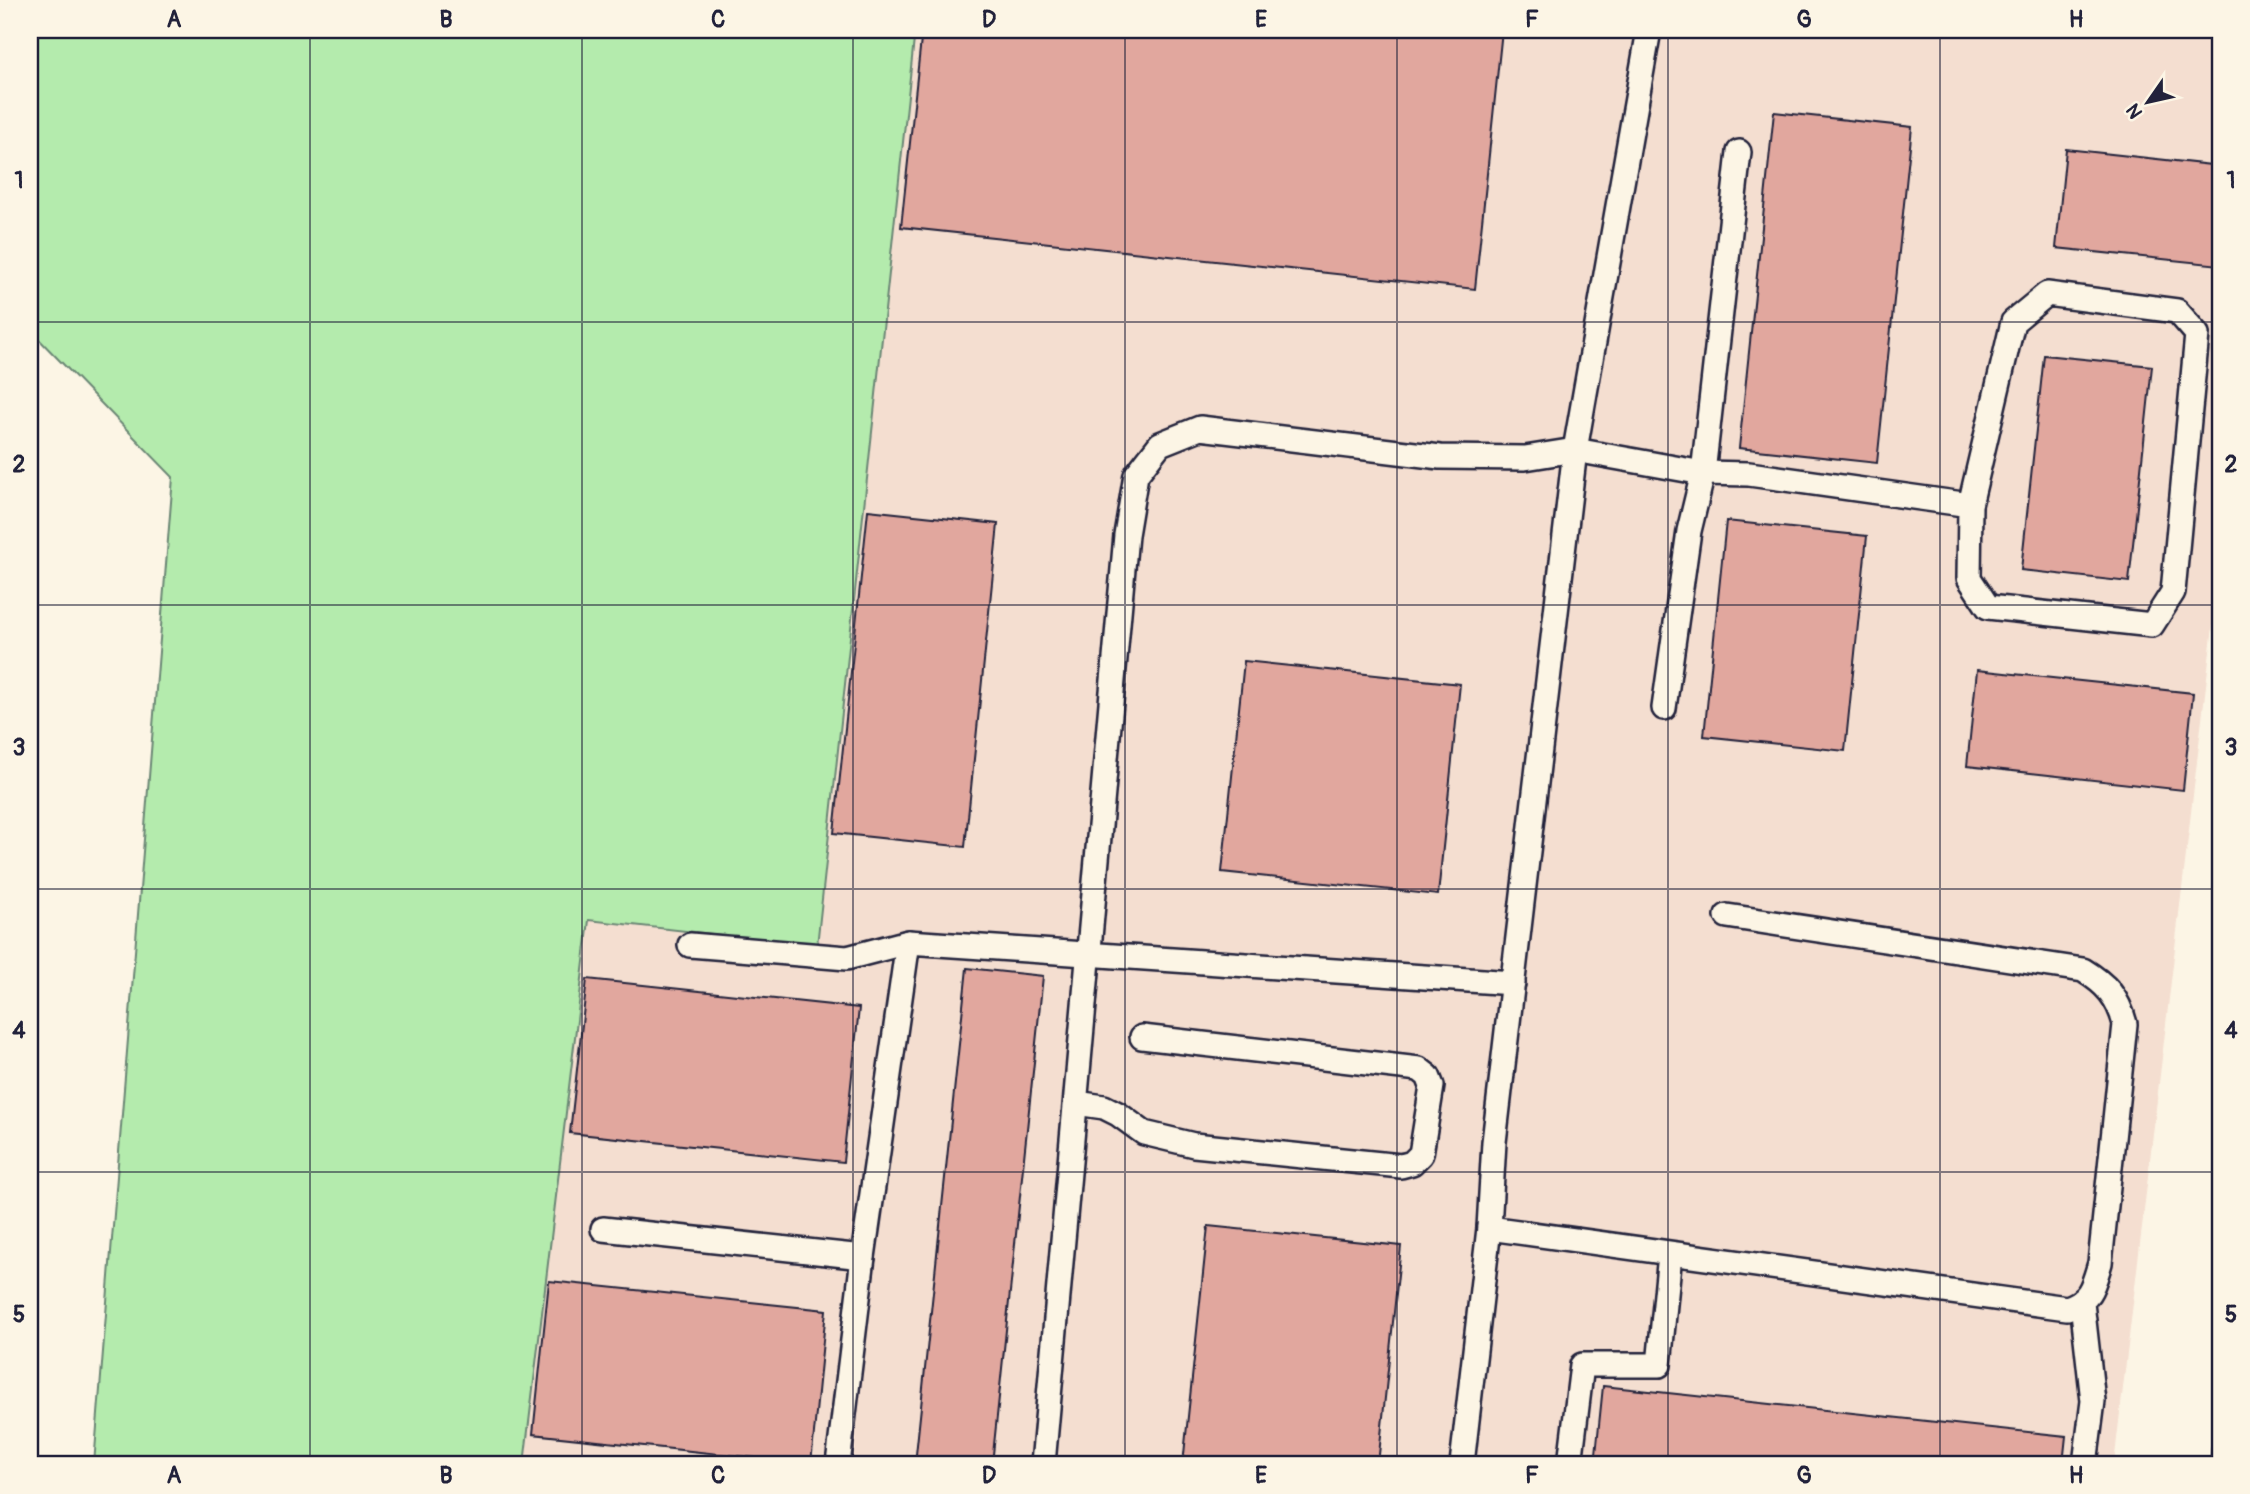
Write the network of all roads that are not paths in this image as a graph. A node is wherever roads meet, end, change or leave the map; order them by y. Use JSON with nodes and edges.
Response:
{"nodes":[{"id":1,"x":1649,"y":30,"type":"edge"},
{"id":2,"x":1739,"y":152,"type":"dead end"},
{"id":3,"x":1575,"y":450,"type":"junction"},
{"id":4,"x":1703,"y":473,"type":"junction"},
{"id":5,"x":1970,"y":505,"type":"junction"},
{"id":6,"x":1664,"y":708,"type":"dead end"},
{"id":7,"x":1727,"y":916,"type":"dead end"},
{"id":8,"x":908,"y":942,"type":"junction"},
{"id":9,"x":690,"y":945,"type":"dead end"},
{"id":10,"x":1088,"y":953,"type":"junction"},
{"id":11,"x":1513,"y":983,"type":"junction"},
{"id":12,"x":1142,"y":1037,"type":"dead end"},
{"id":13,"x":1076,"y":1104,"type":"junction"},
{"id":14,"x":1489,"y":1228,"type":"junction"},
{"id":15,"x":603,"y":1229,"type":"dead end"},
{"id":16,"x":1670,"y":1254,"type":"junction"},
{"id":17,"x":863,"y":1257,"type":"junction"},
{"id":18,"x":2082,"y":1303,"type":"junction"},
{"id":19,"x":838,"y":1464,"type":"edge"},
{"id":20,"x":1043,"y":1464,"type":"edge"},
{"id":21,"x":1462,"y":1464,"type":"edge"},
{"id":22,"x":1570,"y":1464,"type":"edge"},
{"id":23,"x":2085,"y":1464,"type":"edge"}],
"edges":[{"from":1,"to":3,"type":"lane"},
{"from":2,"to":4,"type":"lane"},
{"from":3,"to":4,"type":"lane"},
{"from":3,"to":10,"type":"lane"},
{"from":3,"to":11,"type":"lane"},
{"from":4,"to":5,"type":"lane"},
{"from":4,"to":6,"type":"lane"},
{"from":5,"to":5,"type":"lane"},
{"from":7,"to":18,"type":"lane"},
{"from":8,"to":9,"type":"lane"},
{"from":8,"to":10,"type":"lane"},
{"from":8,"to":17,"type":"lane"},
{"from":10,"to":11,"type":"lane"},
{"from":10,"to":13,"type":"lane"},
{"from":11,"to":14,"type":"lane"},
{"from":12,"to":13,"type":"lane"},
{"from":13,"to":20,"type":"lane"},
{"from":14,"to":16,"type":"lane"},
{"from":14,"to":21,"type":"lane"},
{"from":15,"to":17,"type":"lane"},
{"from":16,"to":18,"type":"lane"},
{"from":16,"to":22,"type":"lane"},
{"from":17,"to":19,"type":"lane"},
{"from":18,"to":23,"type":"lane"}]}
